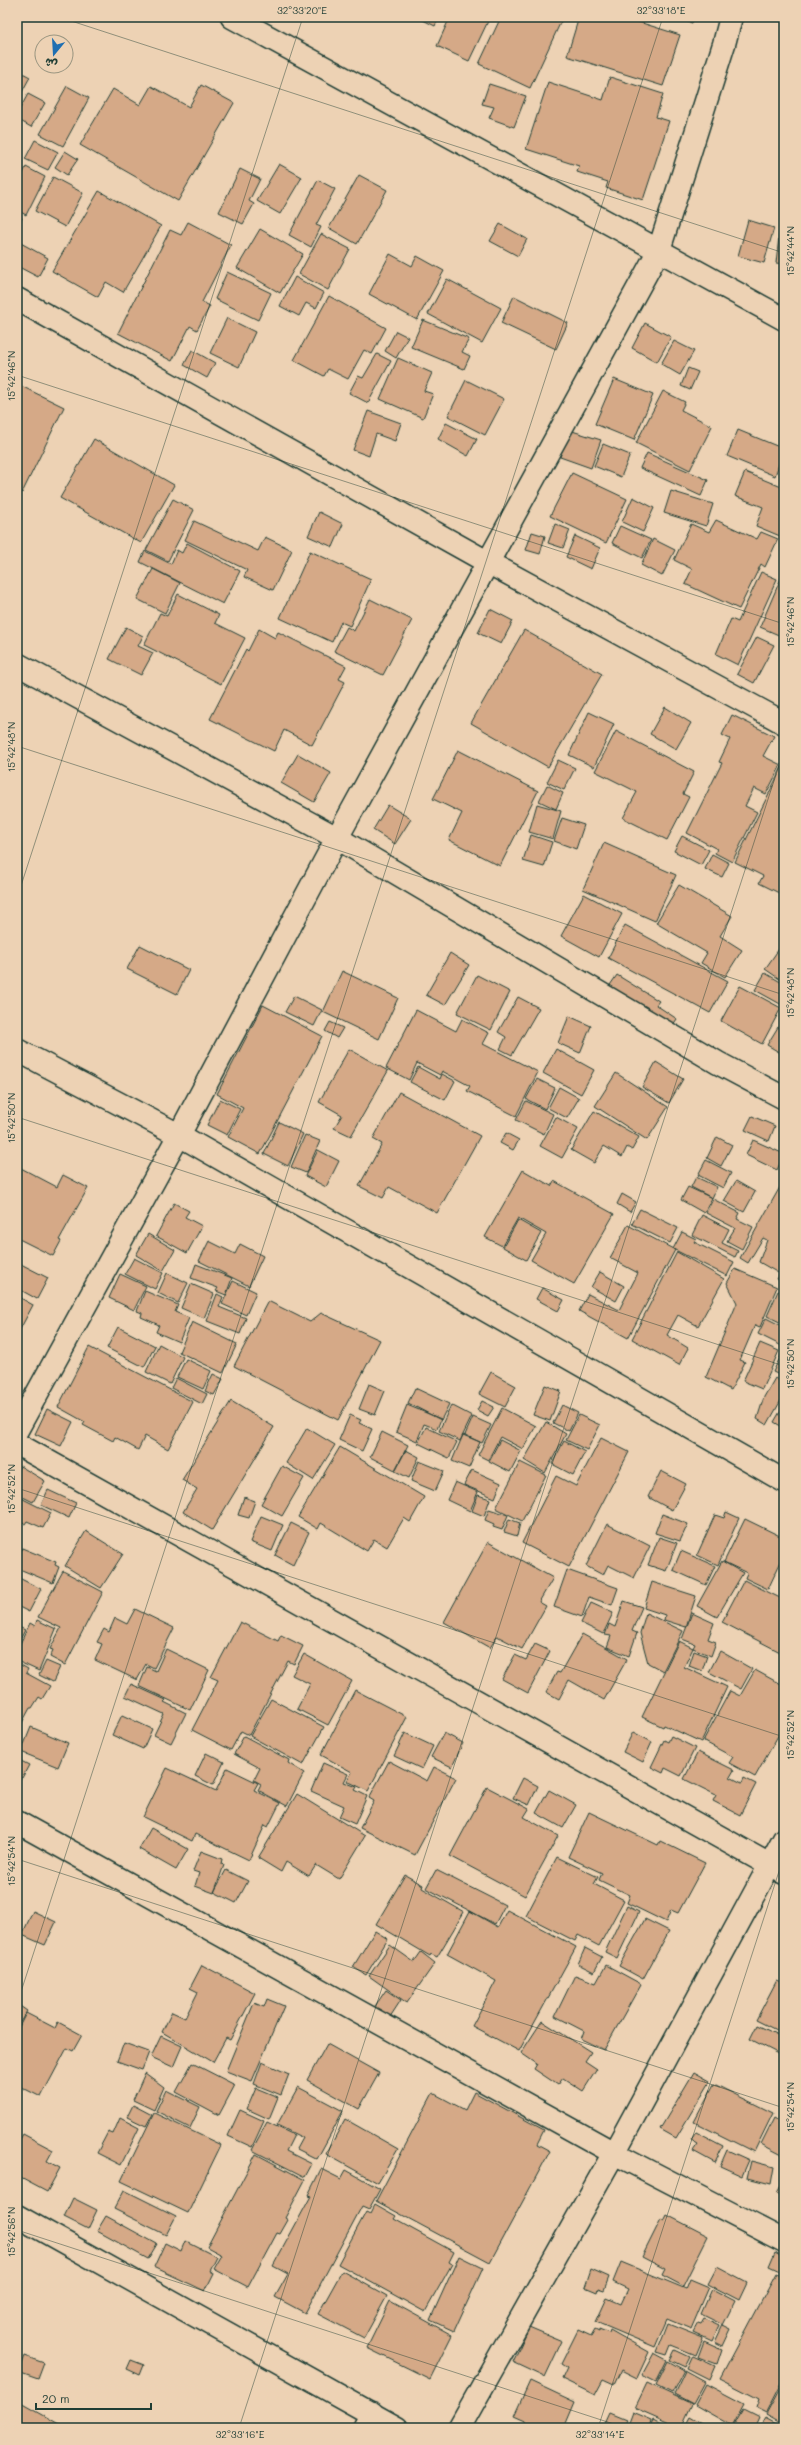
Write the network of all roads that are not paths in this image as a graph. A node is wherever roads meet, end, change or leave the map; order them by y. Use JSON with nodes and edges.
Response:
{"nodes":[{"id":1,"x":232,"y":17,"type":"edge"},
{"id":2,"x":731,"y":17,"type":"edge"},
{"id":3,"x":659,"y":250,"type":"junction"},
{"id":4,"x":17,"y":300,"type":"edge"},
{"id":5,"x":784,"y":319,"type":"edge"},
{"id":6,"x":489,"y":563,"type":"junction"},
{"id":7,"x":17,"y":664,"type":"edge"},
{"id":8,"x":784,"y":723,"type":"edge"},
{"id":9,"x":337,"y":838,"type":"junction"},
{"id":10,"x":17,"y":1050,"type":"edge"},
{"id":11,"x":784,"y":1098,"type":"edge"},
{"id":12,"x":179,"y":1135,"type":"junction"},
{"id":13,"x":17,"y":1430,"type":"edge"},
{"id":14,"x":17,"y":1444,"type":"edge"},
{"id":15,"x":784,"y":1481,"type":"edge"},
{"id":16,"x":17,"y":1822,"type":"edge"},
{"id":17,"x":784,"y":1839,"type":"edge"},
{"id":18,"x":777,"y":1869,"type":"edge"},
{"id":19,"x":614,"y":2153,"type":"junction"},
{"id":20,"x":17,"y":2216,"type":"edge"},
{"id":21,"x":784,"y":2241,"type":"edge"},
{"id":22,"x":368,"y":2421,"type":"edge"},
{"id":23,"x":397,"y":2428,"type":"edge"},
{"id":24,"x":458,"y":2428,"type":"edge"}],
"edges":[{"from":1,"to":3,"type":"street"},
{"from":2,"to":3,"type":"street"},
{"from":3,"to":5,"type":"street"},
{"from":3,"to":6,"type":"street"},
{"from":4,"to":6,"type":"street"},
{"from":6,"to":8,"type":"street"},
{"from":6,"to":9,"type":"street"},
{"from":7,"to":9,"type":"street"},
{"from":9,"to":11,"type":"street"},
{"from":9,"to":12,"type":"street"},
{"from":10,"to":12,"type":"street"},
{"from":12,"to":13,"type":"street"},
{"from":12,"to":15,"type":"street"},
{"from":14,"to":18,"type":"street"},
{"from":16,"to":19,"type":"street"},
{"from":17,"to":18,"type":"street"},
{"from":18,"to":19,"type":"street"},
{"from":19,"to":21,"type":"street"},
{"from":19,"to":24,"type":"street"},
{"from":20,"to":22,"type":"street"},
{"from":22,"to":23,"type":"street"}]}
